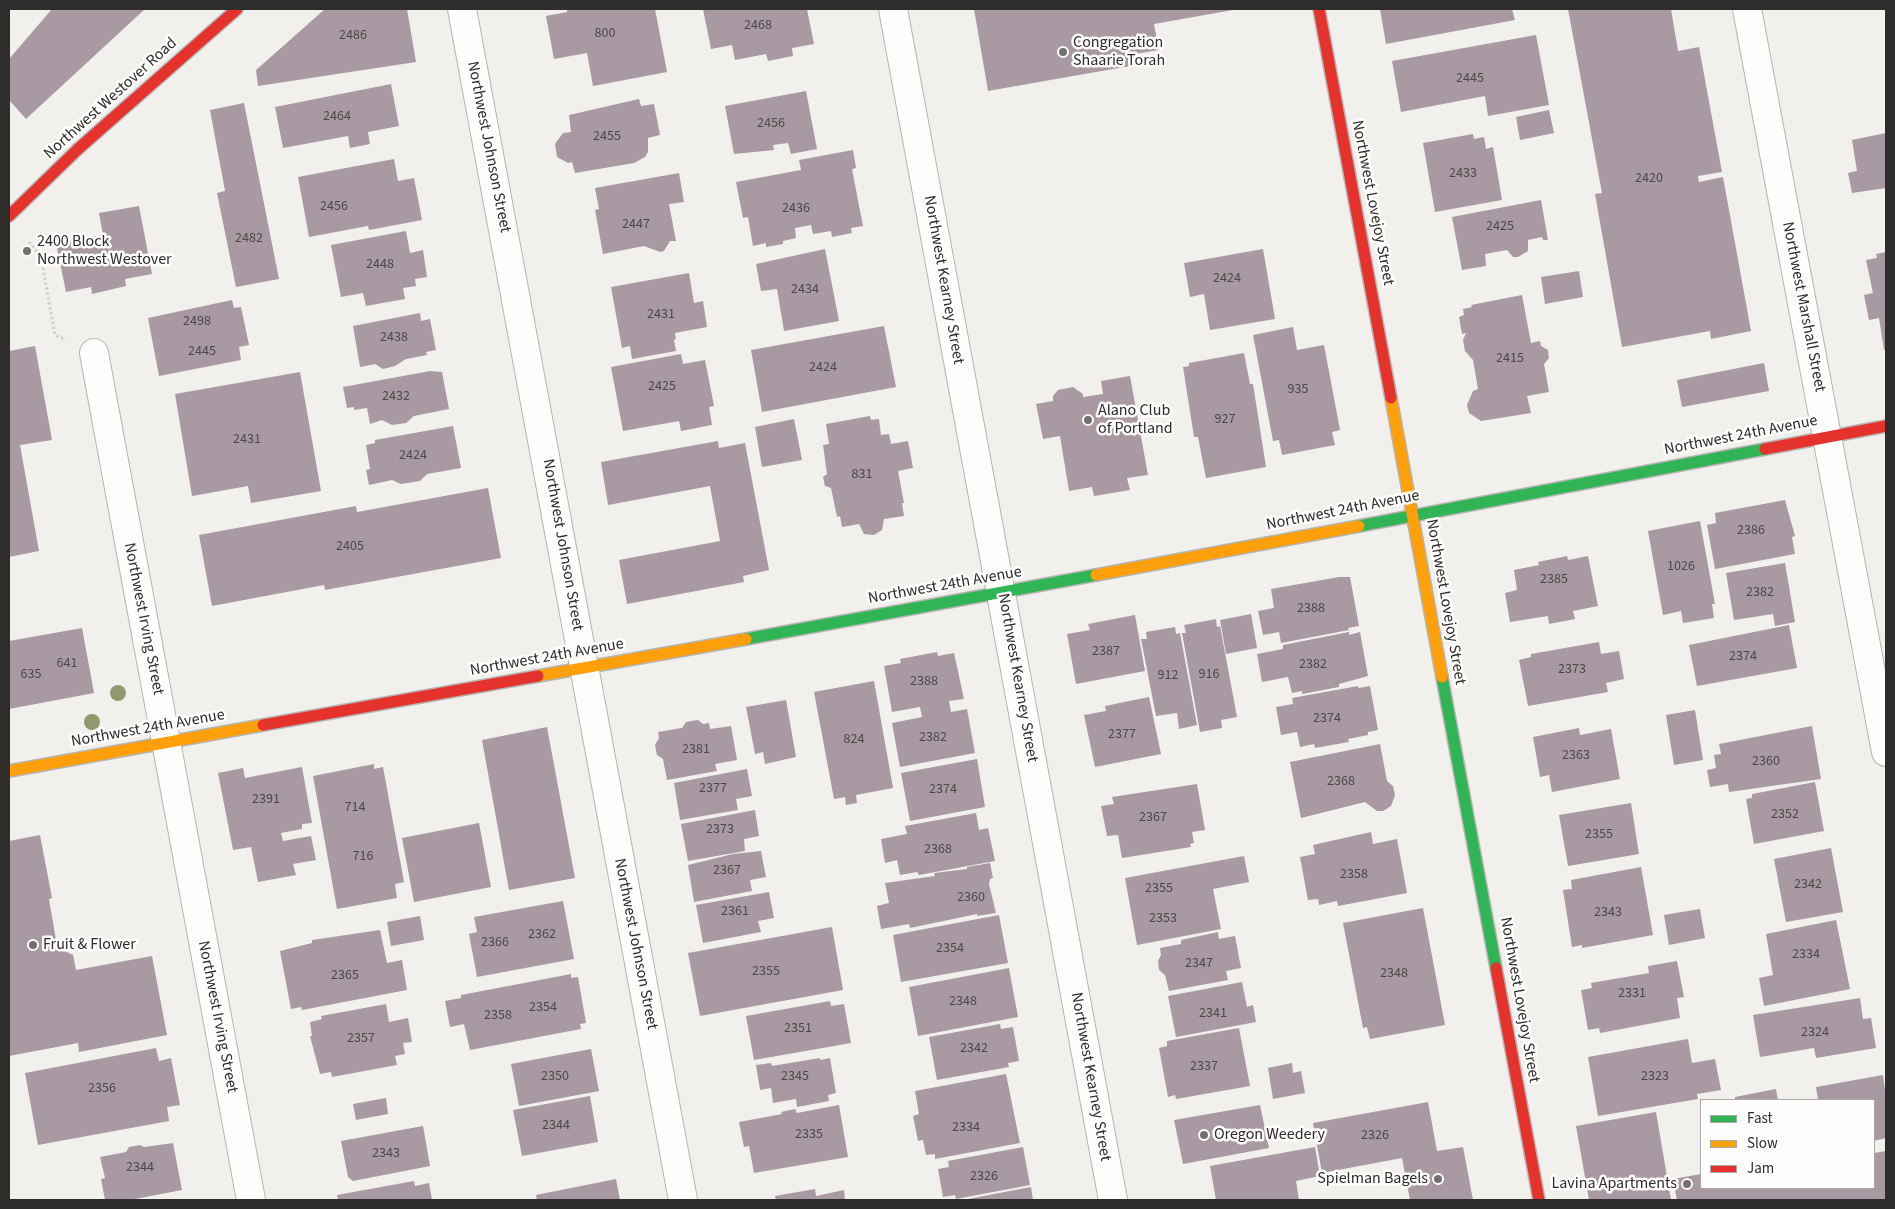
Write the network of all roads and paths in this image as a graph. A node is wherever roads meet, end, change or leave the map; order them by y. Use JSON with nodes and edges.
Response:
{"nodes":[{"id":1,"x":237,"y":9,"type":"edge"},
{"id":2,"x":462,"y":9,"type":"edge"},
{"id":3,"x":893,"y":9,"type":"edge"},
{"id":4,"x":1320,"y":9,"type":"edge"},
{"id":5,"x":1747,"y":9,"type":"edge"},
{"id":6,"x":9,"y":216,"type":"edge"},
{"id":7,"x":22,"y":234,"type":"dead end"},
{"id":8,"x":94,"y":353,"type":"joint"},
{"id":9,"x":1886,"y":426,"type":"edge"},
{"id":10,"x":1828,"y":436,"type":"junction"},
{"id":11,"x":1413,"y":514,"type":"junction"},
{"id":12,"x":1001,"y":593,"type":"junction"},
{"id":13,"x":584,"y":668,"type":"junction"},
{"id":14,"x":166,"y":742,"type":"junction"},
{"id":15,"x":1886,"y":752,"type":"edge"},
{"id":16,"x":9,"y":771,"type":"edge"},
{"id":17,"x":251,"y":1200,"type":"edge"},
{"id":18,"x":683,"y":1200,"type":"edge"},
{"id":19,"x":1113,"y":1200,"type":"edge"},
{"id":20,"x":1539,"y":1200,"type":"edge"}],
"edges":[{"from":1,"to":6,"type":"street","name":"Northwest Westover Road"},
{"from":2,"to":13,"type":"street","name":"Northwest Johnson Street"},
{"from":3,"to":12,"type":"street","name":"Northwest Kearney Street"},
{"from":4,"to":11,"type":"street","name":"Northwest Lovejoy Street"},
{"from":5,"to":10,"type":"street","name":"Northwest Marshall Street"},
{"from":7,"to":8,"type":"path"},
{"from":8,"to":14,"type":"street","name":"Northwest Irving Street"},
{"from":9,"to":10,"type":"street","name":"Northwest 24th Avenue"},
{"from":10,"to":11,"type":"street","name":"Northwest 24th Avenue"},
{"from":10,"to":15,"type":"street","name":"Northwest Marshall Street"},
{"from":11,"to":12,"type":"street","name":"Northwest 24th Avenue"},
{"from":11,"to":20,"type":"street","name":"Northwest Lovejoy Street"},
{"from":12,"to":13,"type":"street","name":"Northwest 24th Avenue"},
{"from":12,"to":19,"type":"street","name":"Northwest Kearney Street"},
{"from":13,"to":14,"type":"street","name":"Northwest 24th Avenue"},
{"from":13,"to":18,"type":"street","name":"Northwest Johnson Street"},
{"from":14,"to":16,"type":"street","name":"Northwest 24th Avenue"},
{"from":14,"to":17,"type":"street","name":"Northwest Irving Street"}]}
